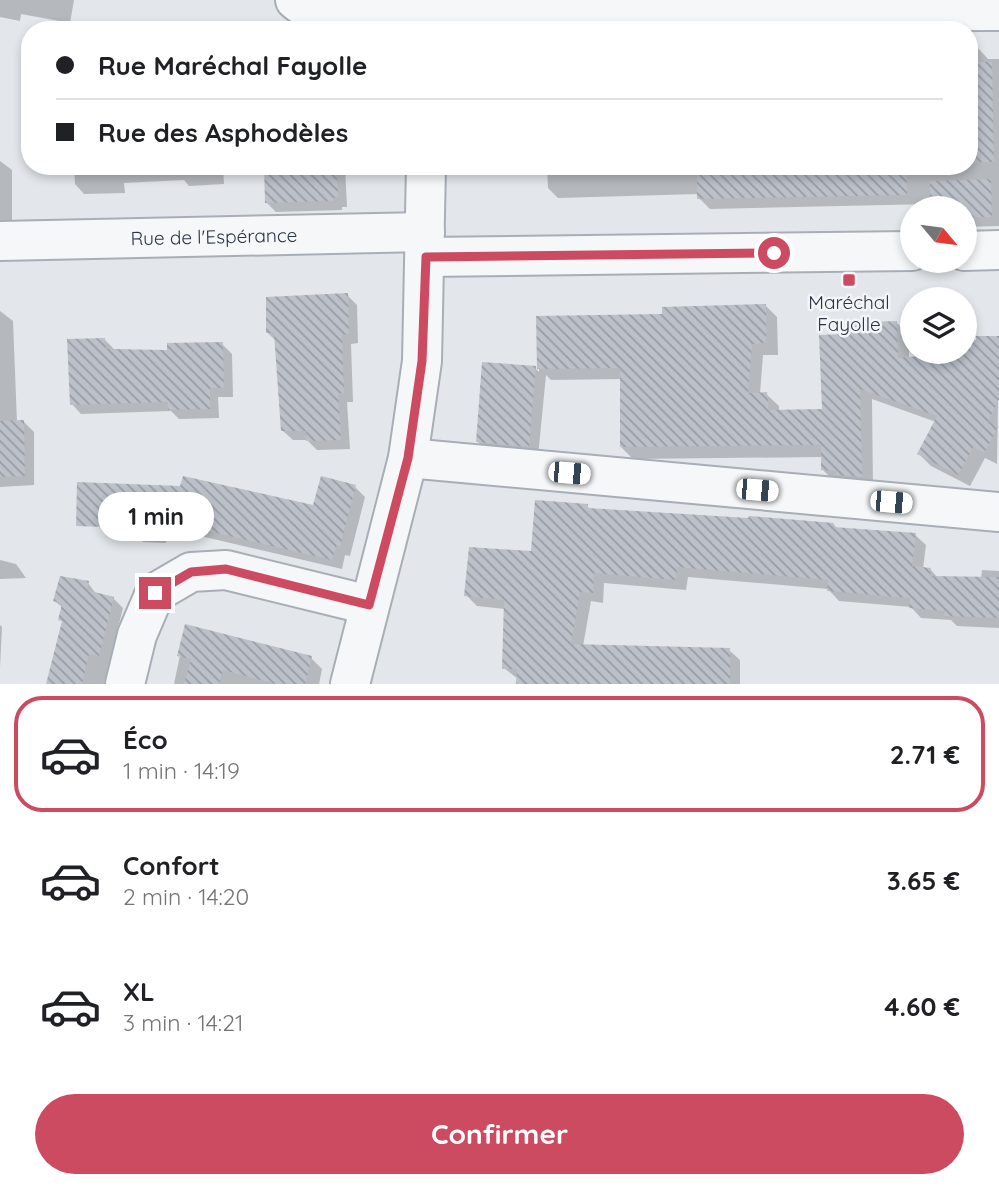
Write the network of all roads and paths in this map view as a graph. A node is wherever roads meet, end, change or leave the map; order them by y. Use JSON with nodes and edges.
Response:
{"nodes":[{"id":1,"x":295,"y":0,"type":"edge"},
{"id":2,"x":999,"y":11,"type":"edge"},
{"id":3,"x":428,"y":14,"type":"edge"},
{"id":4,"x":426,"y":175,"type":"edge"},
{"id":5,"x":0,"y":241,"type":"edge"},
{"id":6,"x":425,"y":245,"type":"junction"},
{"id":7,"x":999,"y":250,"type":"edge"},
{"id":8,"x":900,"y":251,"type":"edge"},
{"id":9,"x":977,"y":251,"type":"edge"},
{"id":10,"x":408,"y":458,"type":"junction"},
{"id":11,"x":999,"y":512,"type":"edge"},
{"id":12,"x":369,"y":605,"type":"junction"},
{"id":13,"x":125,"y":684,"type":"edge"},
{"id":14,"x":350,"y":684,"type":"edge"}],
"edges":[{"from":1,"to":3,"type":"street"},
{"from":2,"to":3,"type":"street"},
{"from":4,"to":6,"type":"street"},
{"from":5,"to":6,"type":"street","name":"Rue de l'Espérance"},
{"from":6,"to":8,"type":"street","name":"Rue de l'Espérance"},
{"from":6,"to":10,"type":"street"},
{"from":7,"to":9,"type":"street"},
{"from":10,"to":11,"type":"street"},
{"from":10,"to":12,"type":"street"},
{"from":12,"to":13,"type":"street"},
{"from":12,"to":14,"type":"street"}]}
